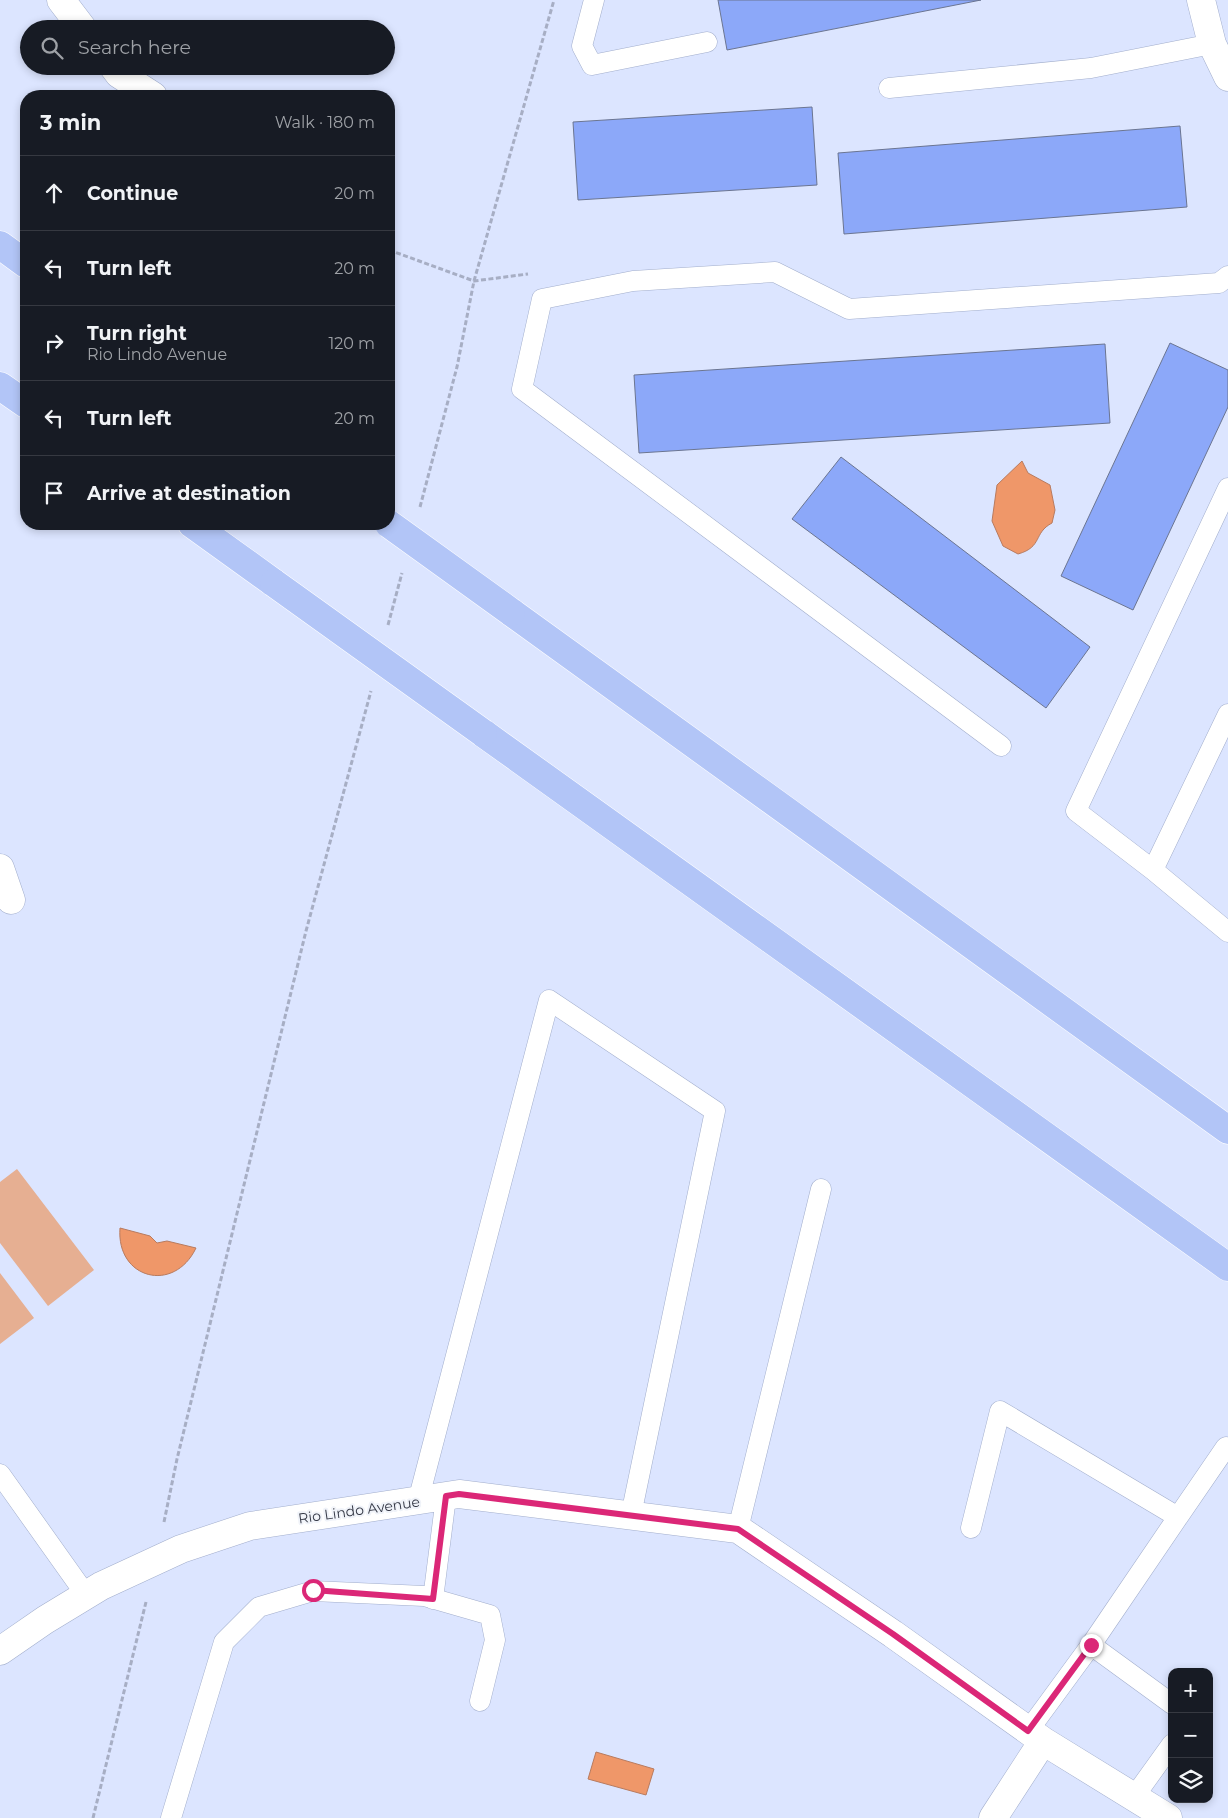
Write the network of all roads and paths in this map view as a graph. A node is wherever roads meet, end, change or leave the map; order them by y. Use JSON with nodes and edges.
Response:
{"nodes":[{"id":1,"x":61,"y":0,"type":"edge"},
{"id":2,"x":554,"y":0,"type":"edge"},
{"id":3,"x":594,"y":0,"type":"edge"},
{"id":4,"x":1200,"y":0,"type":"edge"},
{"id":5,"x":77,"y":20,"type":"edge"},
{"id":6,"x":707,"y":42,"type":"dead end"},
{"id":7,"x":1212,"y":44,"type":"junction"},
{"id":8,"x":121,"y":75,"type":"edge"},
{"id":9,"x":1228,"y":78,"type":"edge"},
{"id":10,"x":889,"y":88,"type":"dead end"},
{"id":11,"x":144,"y":90,"type":"edge"},
{"id":12,"x":0,"y":245,"type":"edge"},
{"id":13,"x":395,"y":252,"type":"edge"},
{"id":14,"x":20,"y":260,"type":"edge"},
{"id":15,"x":532,"y":273,"type":"dead end"},
{"id":16,"x":1228,"y":276,"type":"edge"},
{"id":17,"x":474,"y":281,"type":"junction"},
{"id":18,"x":0,"y":386,"type":"edge"},
{"id":19,"x":20,"y":400,"type":"edge"},
{"id":20,"x":1228,"y":488,"type":"edge"},
{"id":21,"x":419,"y":510,"type":"dead end"},
{"id":22,"x":395,"y":528,"type":"edge"},
{"id":23,"x":200,"y":530,"type":"edge"},
{"id":24,"x":404,"y":568,"type":"dead end"},
{"id":25,"x":386,"y":635,"type":"dead end"},
{"id":26,"x":373,"y":683,"type":"dead end"},
{"id":27,"x":1228,"y":714,"type":"edge"},
{"id":28,"x":1001,"y":746,"type":"dead end"},
{"id":29,"x":0,"y":868,"type":"edge"},
{"id":30,"x":1153,"y":870,"type":"junction"},
{"id":31,"x":11,"y":900,"type":"dead end"},
{"id":32,"x":1227,"y":927,"type":"edge"},
{"id":33,"x":1228,"y":1130,"type":"edge"},
{"id":34,"x":821,"y":1190,"type":"dead end"},
{"id":35,"x":1228,"y":1267,"type":"edge"},
{"id":36,"x":1228,"y":1449,"type":"edge"},
{"id":37,"x":0,"y":1474,"type":"edge"},
{"id":38,"x":446,"y":1496,"type":"junction"},
{"id":39,"x":418,"y":1501,"type":"junction"},
{"id":40,"x":631,"y":1515,"type":"junction"},
{"id":41,"x":1178,"y":1517,"type":"junction"},
{"id":42,"x":971,"y":1528,"type":"dead end"},
{"id":43,"x":738,"y":1529,"type":"junction"},
{"id":44,"x":156,"y":1559,"type":"junction"},
{"id":45,"x":86,"y":1595,"type":"junction"},
{"id":46,"x":433,"y":1599,"type":"junction"},
{"id":47,"x":1091,"y":1645,"type":"junction"},
{"id":48,"x":0,"y":1651,"type":"edge"},
{"id":49,"x":480,"y":1701,"type":"dead end"},
{"id":50,"x":1168,"y":1701,"type":"edge"},
{"id":51,"x":1036,"y":1736,"type":"junction"},
{"id":52,"x":1168,"y":1750,"type":"edge"},
{"id":53,"x":1134,"y":1797,"type":"junction"},
{"id":54,"x":93,"y":1818,"type":"edge"},
{"id":55,"x":171,"y":1818,"type":"edge"},
{"id":56,"x":993,"y":1818,"type":"edge"},
{"id":57,"x":1168,"y":1818,"type":"edge"}],
"edges":[{"from":1,"to":5,"type":"street"},
{"from":2,"to":17,"type":"path"},
{"from":3,"to":6,"type":"lane"},
{"from":4,"to":7,"type":"street"},
{"from":7,"to":9,"type":"street"},
{"from":7,"to":10,"type":"lane"},
{"from":8,"to":11,"type":"street"},
{"from":12,"to":14,"type":"highway"},
{"from":13,"to":17,"type":"path"},
{"from":15,"to":17,"type":"path"},
{"from":16,"to":28,"type":"lane"},
{"from":17,"to":21,"type":"path"},
{"from":18,"to":19,"type":"highway"},
{"from":20,"to":30,"type":"lane"},
{"from":22,"to":33,"type":"highway","bridge":true},
{"from":23,"to":35,"type":"highway","bridge":true},
{"from":24,"to":25,"type":"path"},
{"from":26,"to":44,"type":"path"},
{"from":27,"to":30,"type":"lane"},
{"from":29,"to":31,"type":"street"},
{"from":30,"to":32,"type":"lane"},
{"from":34,"to":43,"type":"lane"},
{"from":36,"to":41,"type":"lane"},
{"from":37,"to":45,"type":"lane"},
{"from":38,"to":39,"type":"street","name":"Rio Lindo Avenue"},
{"from":38,"to":40,"type":"street","name":"Rio Lindo Avenue"},
{"from":38,"to":46,"type":"lane"},
{"from":39,"to":40,"type":"lane"},
{"from":39,"to":44,"type":"street","name":"Rio Lindo Avenue"},
{"from":40,"to":43,"type":"street","name":"Rio Lindo Avenue"},
{"from":41,"to":42,"type":"lane"},
{"from":41,"to":47,"type":"lane"},
{"from":43,"to":51,"type":"street","name":"Rio Lindo Avenue"},
{"from":44,"to":45,"type":"street","name":"Rio Lindo Avenue"},
{"from":44,"to":54,"type":"path"},
{"from":45,"to":48,"type":"street","name":"Rio Lindo Avenue"},
{"from":46,"to":49,"type":"lane"},
{"from":46,"to":55,"type":"lane"},
{"from":47,"to":50,"type":"lane"},
{"from":47,"to":51,"type":"lane"},
{"from":51,"to":53,"type":"street","name":"Rio Lindo Avenue"},
{"from":51,"to":56,"type":"street"},
{"from":52,"to":53,"type":"lane"},
{"from":53,"to":57,"type":"street","name":"Rio Lindo Avenue"}]}
